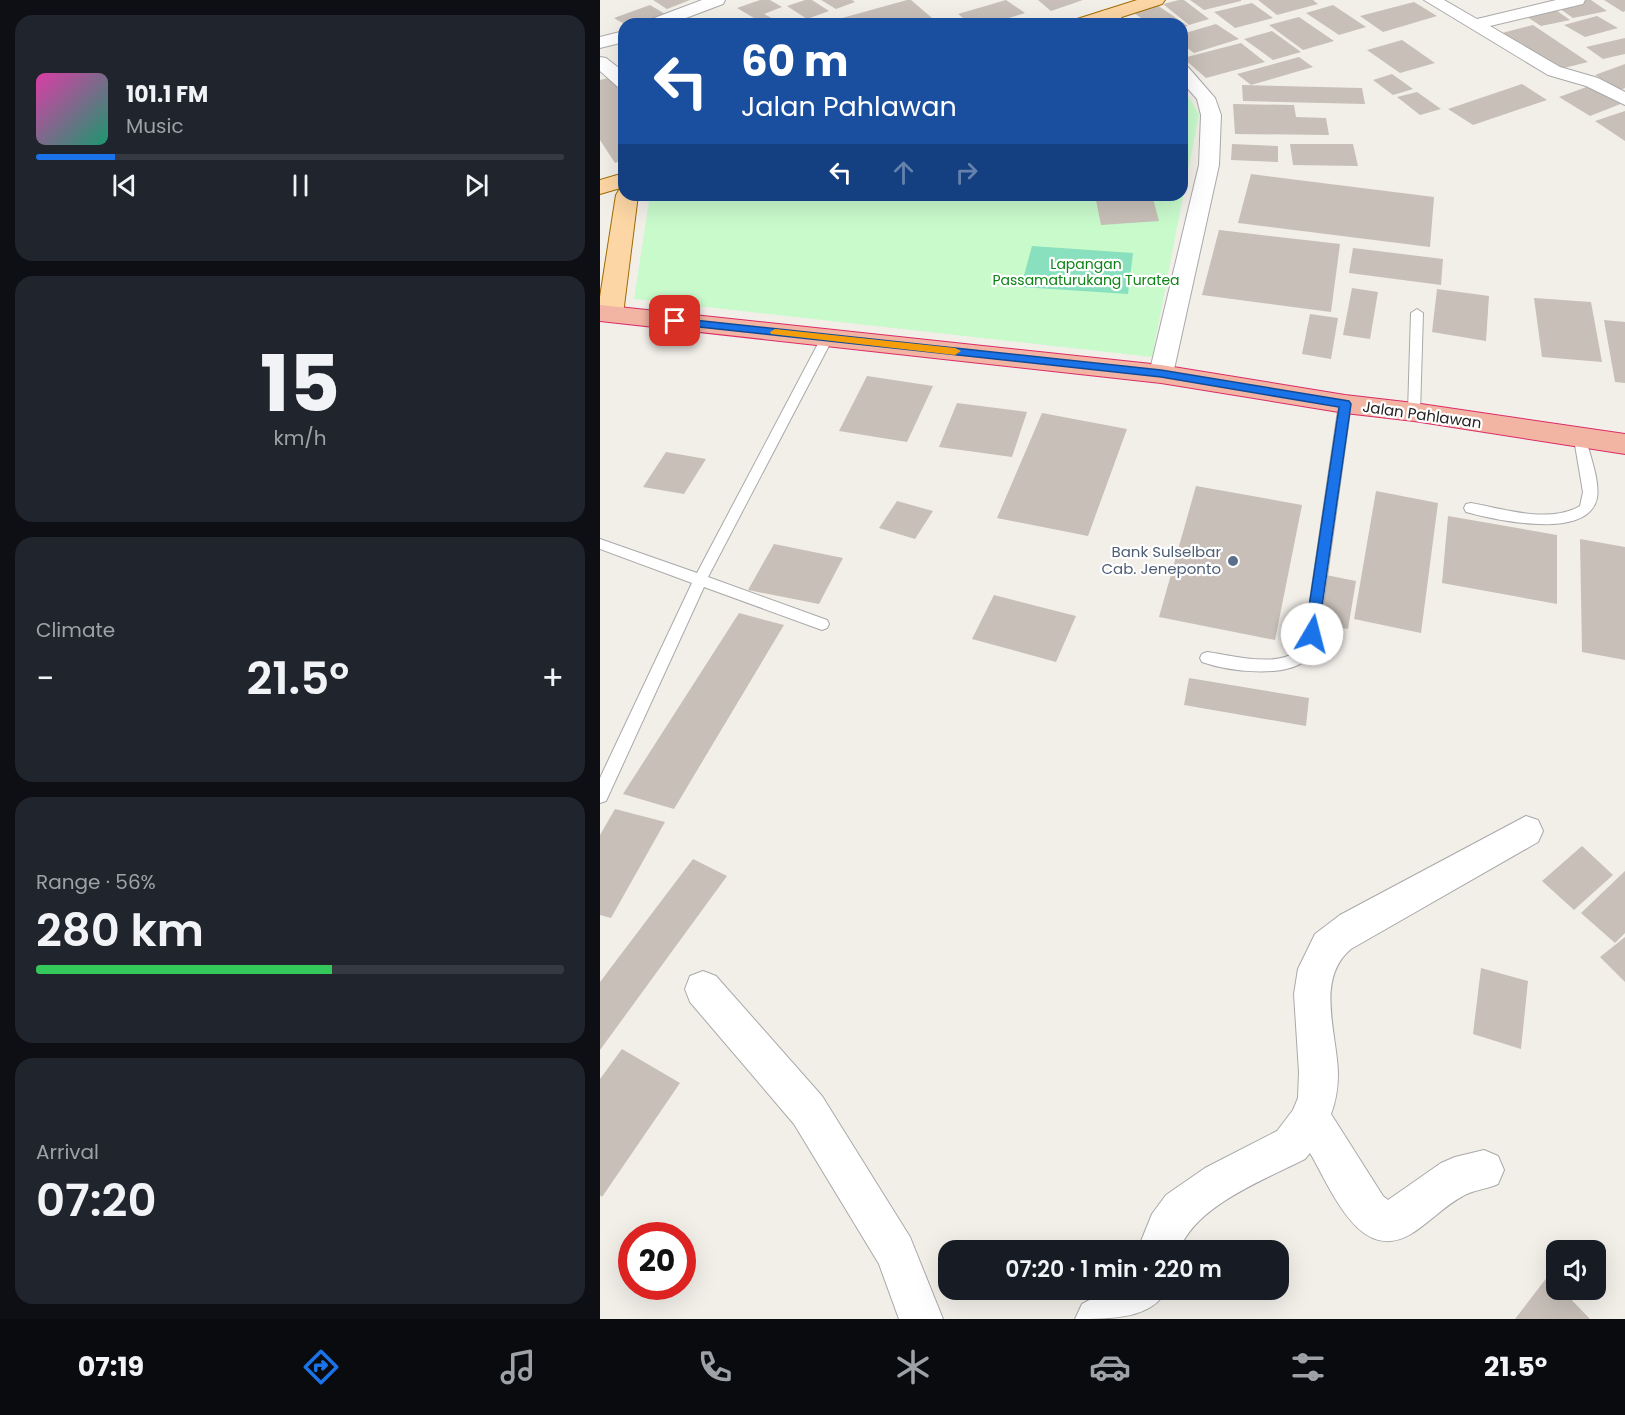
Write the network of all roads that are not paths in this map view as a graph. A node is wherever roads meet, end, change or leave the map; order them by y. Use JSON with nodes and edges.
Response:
{"nodes":[{"id":1,"x":717,"y":0,"type":"edge"},
{"id":2,"x":1156,"y":0,"type":"edge"},
{"id":3,"x":1432,"y":0,"type":"edge"},
{"id":4,"x":1577,"y":0,"type":"edge"},
{"id":5,"x":670,"y":18,"type":"edge"},
{"id":6,"x":1117,"y":18,"type":"edge"},
{"id":7,"x":1474,"y":25,"type":"junction"},
{"id":8,"x":618,"y":38,"type":"edge"},
{"id":9,"x":600,"y":43,"type":"edge"},
{"id":10,"x":1188,"y":78,"type":"edge"},
{"id":11,"x":1625,"y":99,"type":"edge"},
{"id":12,"x":618,"y":182,"type":"edge"},
{"id":13,"x":600,"y":187,"type":"edge"},
{"id":14,"x":626,"y":201,"type":"edge"},
{"id":15,"x":1417,"y":313,"type":"dead end"},
{"id":16,"x":603,"y":317,"type":"edge"},
{"id":17,"x":827,"y":338,"type":"junction"},
{"id":18,"x":1161,"y":374,"type":"junction"},
{"id":19,"x":1345,"y":404,"type":"junction"},
{"id":20,"x":1414,"y":412,"type":"junction"},
{"id":21,"x":1580,"y":439,"type":"junction"},
{"id":22,"x":1625,"y":444,"type":"edge"},
{"id":23,"x":1471,"y":508,"type":"dead end"},
{"id":24,"x":600,"y":544,"type":"edge"},
{"id":25,"x":700,"y":580,"type":"junction"},
{"id":26,"x":822,"y":624,"type":"dead end"},
{"id":27,"x":1207,"y":657,"type":"dead end"},
{"id":28,"x":600,"y":796,"type":"edge"},
{"id":29,"x":1526,"y":831,"type":"dead end"},
{"id":30,"x":703,"y":989,"type":"dead end"},
{"id":31,"x":1312,"y":1120,"type":"junction"},
{"id":32,"x":1484,"y":1170,"type":"dead end"},
{"id":33,"x":1162,"y":1240,"type":"edge"},
{"id":34,"x":1132,"y":1300,"type":"edge"},
{"id":35,"x":921,"y":1319,"type":"edge"},
{"id":36,"x":1097,"y":1319,"type":"edge"}],
"edges":[{"from":1,"to":5,"type":"street"},
{"from":2,"to":6,"type":"main road"},
{"from":3,"to":7,"type":"street"},
{"from":4,"to":7,"type":"street"},
{"from":7,"to":11,"type":"street"},
{"from":8,"to":9,"type":"street"},
{"from":10,"to":18,"type":"street"},
{"from":12,"to":13,"type":"main road"},
{"from":14,"to":16,"type":"main road"},
{"from":15,"to":20,"type":"lane"},
{"from":16,"to":17,"type":"highway","name":"Jalan Pahlawan"},
{"from":17,"to":18,"type":"highway","name":"Jalan Pahlawan"},
{"from":17,"to":25,"type":"lane"},
{"from":18,"to":19,"type":"highway","name":"Jalan Pahlawan"},
{"from":19,"to":20,"type":"highway","name":"Jalan Pahlawan"},
{"from":19,"to":27,"type":"lane"},
{"from":20,"to":21,"type":"highway","name":"Jalan Pahlawan"},
{"from":21,"to":22,"type":"highway","name":"Jalan Pahlawan"},
{"from":21,"to":23,"type":"lane"},
{"from":24,"to":25,"type":"lane"},
{"from":25,"to":26,"type":"lane"},
{"from":25,"to":28,"type":"lane"},
{"from":29,"to":31,"type":"street"},
{"from":30,"to":35,"type":"street"},
{"from":31,"to":32,"type":"street"},
{"from":31,"to":33,"type":"street"},
{"from":34,"to":36,"type":"street"}]}
